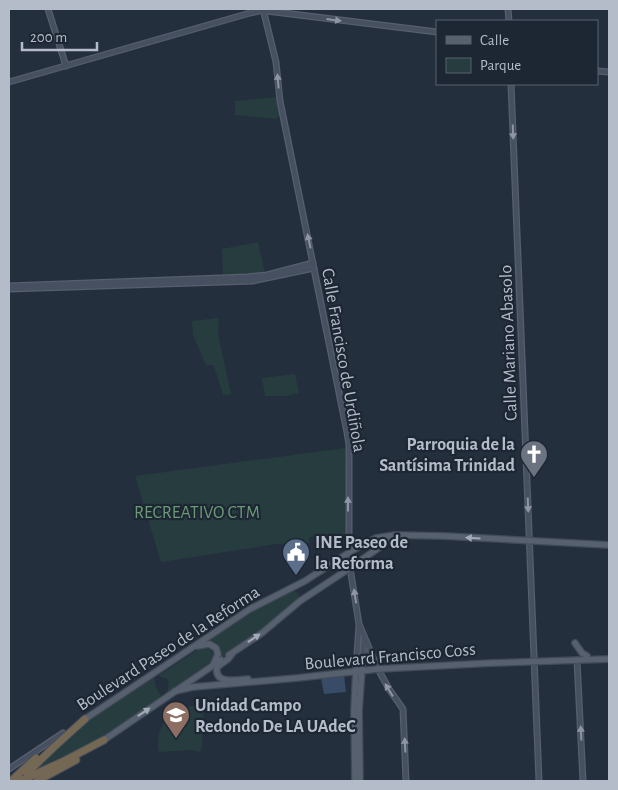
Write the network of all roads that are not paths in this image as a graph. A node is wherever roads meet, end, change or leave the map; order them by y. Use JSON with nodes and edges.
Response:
{"nodes":[{"id":1,"x":48,"y":9,"type":"edge"},
{"id":2,"x":263,"y":9,"type":"edge"},
{"id":3,"x":250,"y":10,"type":"edge"},
{"id":4,"x":436,"y":32,"type":"edge"},
{"id":5,"x":66,"y":66,"type":"junction"},
{"id":6,"x":9,"y":82,"type":"edge"},
{"id":7,"x":511,"y":85,"type":"edge"},
{"id":8,"x":314,"y":265,"type":"junction"},
{"id":9,"x":304,"y":270,"type":"junction"},
{"id":10,"x":316,"y":275,"type":"junction"},
{"id":11,"x":9,"y":287,"type":"edge"},
{"id":12,"x":395,"y":536,"type":"junction"},
{"id":13,"x":530,"y":540,"type":"junction"},
{"id":14,"x":609,"y":545,"type":"edge"},
{"id":15,"x":349,"y":553,"type":"junction"},
{"id":16,"x":332,"y":564,"type":"junction"},
{"id":17,"x":350,"y":568,"type":"junction"},
{"id":18,"x":307,"y":586,"type":"junction"},
{"id":19,"x":298,"y":590,"type":"junction"},
{"id":20,"x":316,"y":590,"type":"junction"},
{"id":21,"x":300,"y":601,"type":"junction"},
{"id":22,"x":359,"y":624,"type":"junction"},
{"id":23,"x":364,"y":636,"type":"junction"},
{"id":24,"x":575,"y":643,"type":"dead end"},
{"id":25,"x":194,"y":646,"type":"junction"},
{"id":26,"x":232,"y":654,"type":"junction"},
{"id":27,"x":587,"y":656,"type":"junction"},
{"id":28,"x":609,"y":657,"type":"edge"},
{"id":29,"x":535,"y":660,"type":"junction"},
{"id":30,"x":577,"y":660,"type":"junction"},
{"id":31,"x":213,"y":665,"type":"junction"},
{"id":32,"x":377,"y":667,"type":"junction"},
{"id":33,"x":359,"y":670,"type":"junction"},
{"id":34,"x":175,"y":691,"type":"junction"},
{"id":35,"x":85,"y":719,"type":"junction"},
{"id":36,"x":63,"y":734,"type":"junction"},
{"id":37,"x":104,"y":740,"type":"junction"},
{"id":38,"x":76,"y":760,"type":"junction"},
{"id":39,"x":9,"y":769,"type":"edge"},
{"id":40,"x":28,"y":769,"type":"junction"},
{"id":41,"x":54,"y":775,"type":"joint"},
{"id":42,"x":15,"y":778,"type":"edge"},
{"id":43,"x":37,"y":781,"type":"edge"},
{"id":44,"x":43,"y":781,"type":"edge"},
{"id":45,"x":355,"y":781,"type":"edge"},
{"id":46,"x":360,"y":781,"type":"edge"},
{"id":47,"x":406,"y":781,"type":"edge"},
{"id":48,"x":540,"y":781,"type":"edge"},
{"id":49,"x":583,"y":781,"type":"edge"}],
"edges":[{"from":1,"to":5,"type":"main road"},
{"from":2,"to":3,"type":"main road"},
{"from":2,"to":4,"type":"main road","one_way":true},
{"from":8,"to":2,"type":"main road","name":"Calle Francisco de Urdiñola","one_way":true},
{"from":3,"to":5,"type":"main road"},
{"from":5,"to":6,"type":"main road"},
{"from":7,"to":13,"type":"main road","name":"Calle Mariano Abasolo","one_way":true},
{"from":8,"to":9,"type":"main road"},
{"from":8,"to":10,"type":"main road","name":"Calle Francisco de Urdiñola"},
{"from":8,"to":11,"type":"main road"},
{"from":9,"to":10,"type":"main road"},
{"from":9,"to":11,"type":"main road"},
{"from":15,"to":10,"type":"main road","name":"Calle Francisco de Urdiñola","one_way":true},
{"from":13,"to":12,"type":"main road","one_way":true},
{"from":12,"to":15,"type":"main road","name":"Boulevard Paseo de la Reforma"},
{"from":12,"to":17,"type":"main road","name":"Boulevard Paseo de la Reforma"},
{"from":13,"to":14,"type":"main road"},
{"from":13,"to":29,"type":"main road","name":"Calle Mariano Abasolo"},
{"from":15,"to":16,"type":"main road","name":"Boulevard Paseo de la Reforma"},
{"from":15,"to":17,"type":"main road","name":"Calle Francisco de Urdiñola"},
{"from":16,"to":17,"type":"main road"},
{"from":16,"to":18,"type":"main road","name":"Boulevard Paseo de la Reforma"},
{"from":17,"to":20,"type":"main road","name":"Boulevard Paseo de la Reforma"},
{"from":22,"to":17,"type":"main road","name":"Calle Francisco de Urdiñola","one_way":true},
{"from":18,"to":19,"type":"main road","name":"Boulevard Paseo de la Reforma"},
{"from":18,"to":20,"type":"main road"},
{"from":19,"to":21,"type":"main road"},
{"from":19,"to":25,"type":"main road","name":"Boulevard Paseo de la Reforma"},
{"from":20,"to":21,"type":"main road","name":"Boulevard Paseo de la Reforma"},
{"from":26,"to":21,"type":"main road","name":"Boulevard Paseo de la Reforma","one_way":true},
{"from":22,"to":23,"type":"main road","name":"Calle Francisco de Urdiñola"},
{"from":22,"to":33,"type":"main road"},
{"from":23,"to":32,"type":"main road","name":"Calle Francisco de Urdiñola"},
{"from":23,"to":33,"type":"main road"},
{"from":24,"to":27,"type":"main road"},
{"from":25,"to":31,"type":"main road"},
{"from":25,"to":35,"type":"main road","name":"Boulevard Paseo de la Reforma"},
{"from":26,"to":31,"type":"main road","name":"Boulevard Paseo de la Reforma"},
{"from":26,"to":33,"type":"main road","name":"Boulevard Francisco Coss"},
{"from":27,"to":28,"type":"main road","name":"Boulevard Francisco Coss"},
{"from":27,"to":29,"type":"main road","name":"Boulevard Francisco Coss"},
{"from":28,"to":30,"type":"main road","name":"Boulevard Francisco Coss"},
{"from":29,"to":30,"type":"main road","name":"Boulevard Francisco Coss"},
{"from":29,"to":32,"type":"main road","name":"Boulevard Francisco Coss"},
{"from":29,"to":48,"type":"main road","name":"Calle Mariano Abasolo"},
{"from":49,"to":30,"type":"main road","one_way":true},
{"from":31,"to":34,"type":"main road","name":"Boulevard Paseo de la Reforma"},
{"from":32,"to":33,"type":"main road","name":"Boulevard Francisco Coss"},
{"from":47,"to":32,"type":"main road","name":"Calle Francisco de Urdiñola","one_way":true},
{"from":33,"to":34,"type":"main road","name":"Boulevard Francisco Coss"},
{"from":33,"to":45,"type":"main road"},
{"from":33,"to":46,"type":"main road"},
{"from":37,"to":34,"type":"main road","name":"Boulevard Paseo de la Reforma","one_way":true},
{"from":35,"to":36,"type":"main road","name":"Boulevard Paseo de la Reforma"},
{"from":35,"to":40,"type":"highway"},
{"from":36,"to":39,"type":"main road"},
{"from":36,"to":40,"type":"highway","name":"Boulevard Paseo de la Reforma"},
{"from":37,"to":38,"type":"main road","name":"Boulevard Paseo de la Reforma"},
{"from":37,"to":42,"type":"highway","name":"Boulevard Paseo de la Reforma"},
{"from":38,"to":41,"type":"main road"},
{"from":38,"to":43,"type":"highway"},
{"from":40,"to":42,"type":"highway","name":"Boulevard Paseo de la Reforma"},
{"from":41,"to":44,"type":"highway"}]}
